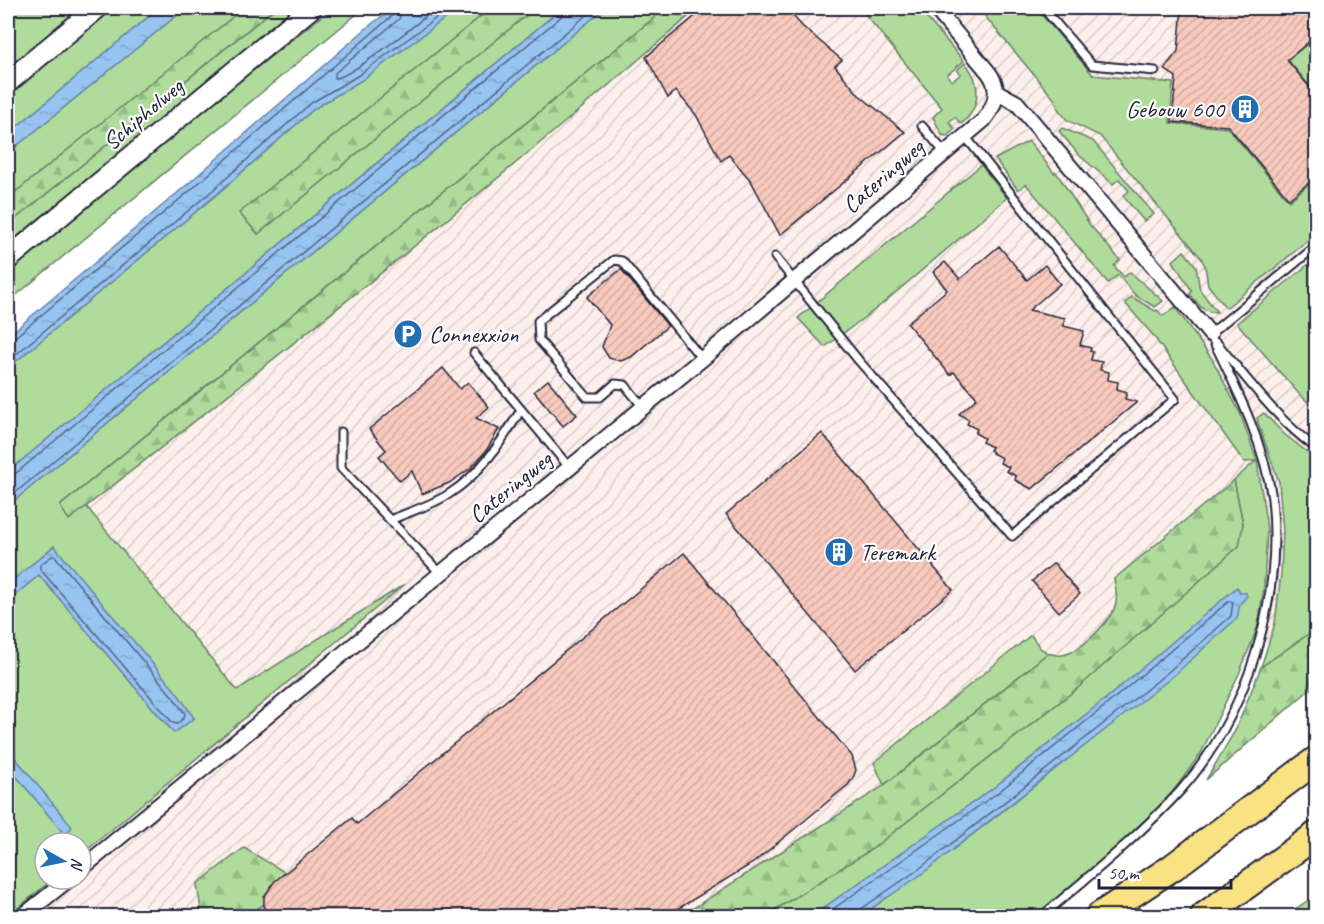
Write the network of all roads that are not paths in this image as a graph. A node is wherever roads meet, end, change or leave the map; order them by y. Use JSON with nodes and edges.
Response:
{"nodes":[{"id":1,"x":97,"y":8,"type":"edge"},
{"id":2,"x":310,"y":8,"type":"edge"},
{"id":3,"x":935,"y":8,"type":"edge"},
{"id":4,"x":1043,"y":8,"type":"edge"},
{"id":5,"x":1155,"y":71,"type":"dead end"},
{"id":6,"x":8,"y":82,"type":"edge"},
{"id":7,"x":997,"y":92,"type":"junction"},
{"id":8,"x":922,"y":126,"type":"dead end"},
{"id":9,"x":965,"y":136,"type":"junction"},
{"id":10,"x":945,"y":153,"type":"junction"},
{"id":11,"x":1317,"y":246,"type":"edge"},
{"id":12,"x":776,"y":257,"type":"dead end"},
{"id":13,"x":8,"y":259,"type":"edge"},
{"id":14,"x":796,"y":282,"type":"junction"},
{"id":15,"x":1210,"y":334,"type":"junction"},
{"id":16,"x":474,"y":353,"type":"dead end"},
{"id":17,"x":702,"y":359,"type":"junction"},
{"id":18,"x":643,"y":407,"type":"junction"},
{"id":19,"x":521,"y":410,"type":"junction"},
{"id":20,"x":340,"y":432,"type":"dead end"},
{"id":21,"x":1317,"y":448,"type":"edge"},
{"id":22,"x":569,"y":468,"type":"junction"},
{"id":23,"x":390,"y":520,"type":"junction"},
{"id":24,"x":440,"y":573,"type":"junction"},
{"id":25,"x":1317,"y":746,"type":"edge"},
{"id":26,"x":1317,"y":760,"type":"edge"},
{"id":27,"x":1265,"y":798,"type":"junction"},
{"id":28,"x":1317,"y":835,"type":"edge"},
{"id":29,"x":1317,"y":855,"type":"edge"},
{"id":30,"x":93,"y":859,"type":"edge"},
{"id":31,"x":54,"y":891,"type":"edge"},
{"id":32,"x":23,"y":916,"type":"edge"},
{"id":33,"x":1042,"y":916,"type":"edge"},
{"id":34,"x":1099,"y":916,"type":"edge"},
{"id":35,"x":1204,"y":916,"type":"edge"},
{"id":36,"x":1209,"y":916,"type":"edge"}],
"edges":[{"from":1,"to":6,"type":"main road"},
{"from":2,"to":13,"type":"main road","name":"Schipholweg"},
{"from":3,"to":7,"type":"street"},
{"from":4,"to":5,"type":"lane"},
{"from":7,"to":9,"type":"street","name":"Cateringweg"},
{"from":7,"to":15,"type":"street"},
{"from":8,"to":10,"type":"lane"},
{"from":9,"to":10,"type":"street","name":"Cateringweg"},
{"from":9,"to":14,"type":"lane"},
{"from":10,"to":14,"type":"street","name":"Cateringweg"},
{"from":11,"to":15,"type":"lane"},
{"from":12,"to":14,"type":"lane"},
{"from":14,"to":17,"type":"street","name":"Cateringweg"},
{"from":15,"to":21,"type":"lane"},
{"from":15,"to":33,"type":"lane"},
{"from":16,"to":19,"type":"lane"},
{"from":17,"to":18,"type":"street","name":"Cateringweg"},
{"from":17,"to":18,"type":"lane"},
{"from":18,"to":22,"type":"street","name":"Cateringweg"},
{"from":19,"to":22,"type":"lane"},
{"from":19,"to":23,"type":"lane"},
{"from":20,"to":23,"type":"lane"},
{"from":22,"to":24,"type":"street","name":"Cateringweg"},
{"from":23,"to":24,"type":"lane"},
{"from":24,"to":30,"type":"street","name":"Cateringweg"},
{"from":25,"to":27,"type":"highway"},
{"from":26,"to":27,"type":"highway"},
{"from":27,"to":34,"type":"highway"},
{"from":28,"to":35,"type":"highway"},
{"from":29,"to":36,"type":"highway"},
{"from":31,"to":32,"type":"street"}]}
